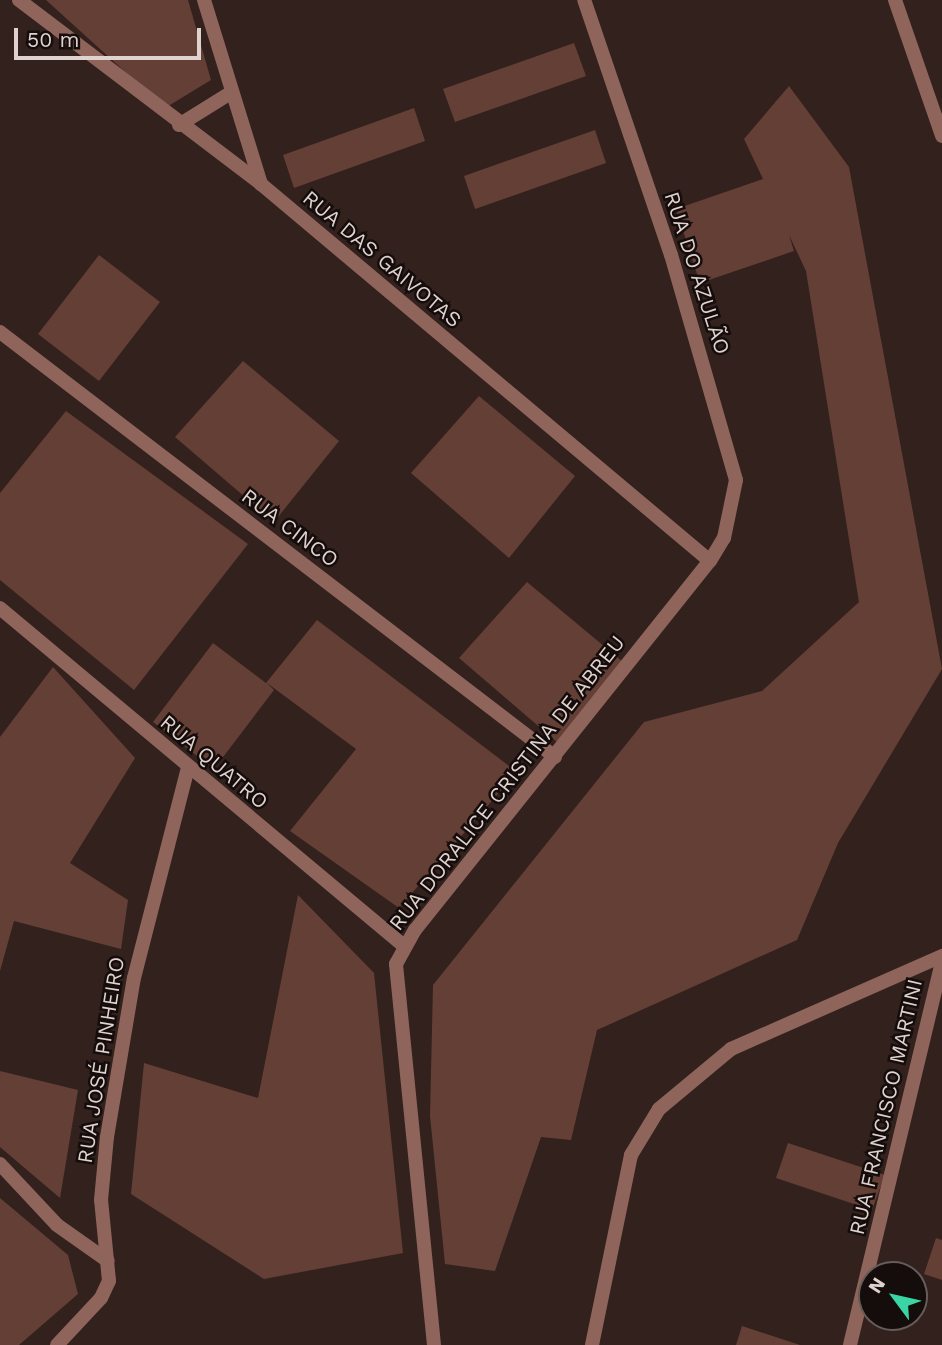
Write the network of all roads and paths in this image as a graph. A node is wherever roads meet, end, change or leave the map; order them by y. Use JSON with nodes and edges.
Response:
{"nodes":[{"id":1,"x":19,"y":0,"type":"edge"},
{"id":2,"x":204,"y":0,"type":"edge"},
{"id":3,"x":584,"y":0,"type":"edge"},
{"id":4,"x":895,"y":0,"type":"edge"},
{"id":5,"x":232,"y":92,"type":"junction"},
{"id":6,"x":179,"y":125,"type":"junction"},
{"id":7,"x":942,"y":136,"type":"edge"},
{"id":8,"x":261,"y":184,"type":"junction"},
{"id":9,"x":0,"y":332,"type":"edge"},
{"id":10,"x":710,"y":561,"type":"junction"},
{"id":11,"x":0,"y":608,"type":"edge"},
{"id":12,"x":555,"y":757,"type":"junction"},
{"id":13,"x":188,"y":768,"type":"junction"},
{"id":14,"x":404,"y":946,"type":"junction"},
{"id":15,"x":942,"y":958,"type":"edge"},
{"id":16,"x":0,"y":1164,"type":"edge"},
{"id":17,"x":108,"y":1261,"type":"junction"},
{"id":18,"x":57,"y":1345,"type":"edge"},
{"id":19,"x":434,"y":1345,"type":"edge"},
{"id":20,"x":592,"y":1345,"type":"edge"},
{"id":21,"x":850,"y":1345,"type":"edge"}],
"edges":[{"from":1,"to":6,"type":"street","name":"RUA DAS GAIVOTAS"},
{"from":2,"to":5,"type":"street"},
{"from":3,"to":10,"type":"street","name":"RUA DO AZULÃO"},
{"from":4,"to":7,"type":"street"},
{"from":5,"to":6,"type":"street"},
{"from":5,"to":8,"type":"street"},
{"from":6,"to":8,"type":"street","name":"RUA DAS GAIVOTAS"},
{"from":8,"to":10,"type":"street","name":"RUA DAS GAIVOTAS"},
{"from":9,"to":12,"type":"street","name":"RUA CINCO"},
{"from":10,"to":12,"type":"street","name":"RUA DORALICE CRISTINA DE ABREU"},
{"from":11,"to":13,"type":"street","name":"RUA QUATRO"},
{"from":12,"to":14,"type":"street","name":"RUA DORALICE CRISTINA DE ABREU"},
{"from":13,"to":14,"type":"street","name":"RUA QUATRO"},
{"from":13,"to":17,"type":"street","name":"RUA JOSÉ PINHEIRO"},
{"from":14,"to":19,"type":"street","name":"RUA DORALICE CRISTINA DE ABREU"},
{"from":15,"to":20,"type":"street"},
{"from":15,"to":21,"type":"street","name":"RUA FRANCISCO MARTINI"},
{"from":16,"to":17,"type":"street"},
{"from":17,"to":18,"type":"street","name":"RUA JOSÉ PINHEIRO"}]}
